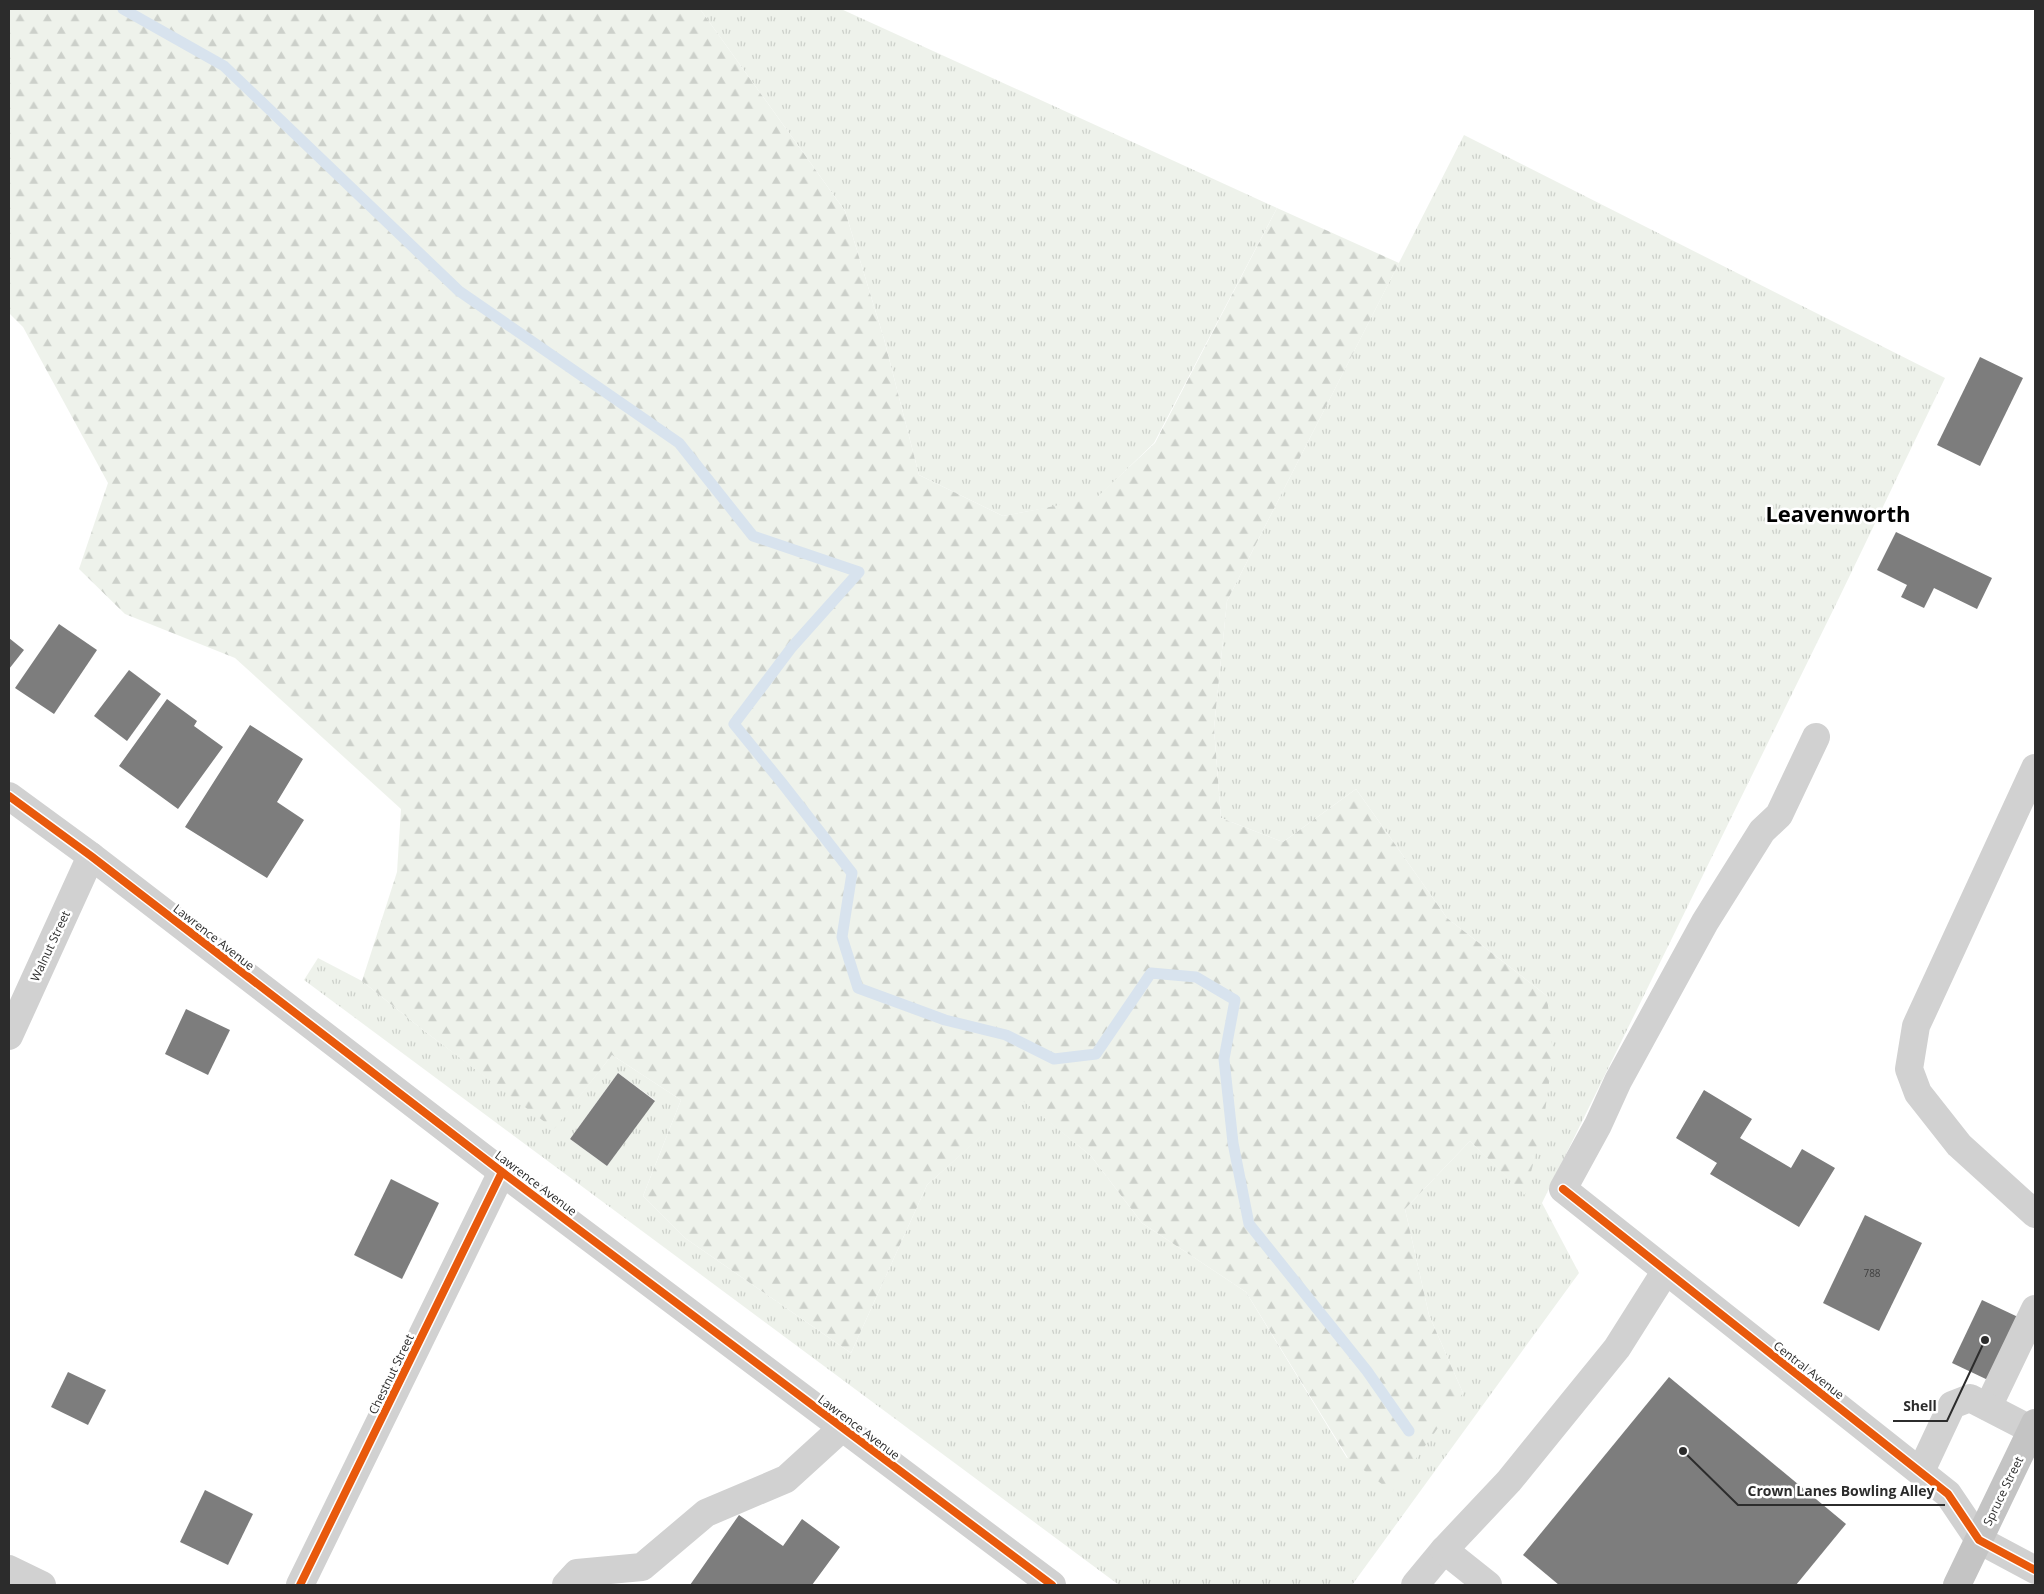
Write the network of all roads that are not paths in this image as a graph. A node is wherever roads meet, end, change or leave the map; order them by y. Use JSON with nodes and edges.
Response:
{"nodes":[{"id":1,"x":1816,"y":737,"type":"dead end"},
{"id":2,"x":2035,"y":768,"type":"edge"},
{"id":3,"x":9,"y":796,"type":"edge"},
{"id":4,"x":91,"y":856,"type":"junction"},
{"id":5,"x":9,"y":1036,"type":"edge"},
{"id":6,"x":502,"y":1172,"type":"junction"},
{"id":7,"x":2035,"y":1214,"type":"edge"},
{"id":8,"x":1665,"y":1272,"type":"junction"},
{"id":9,"x":2035,"y":1309,"type":"edge"},
{"id":10,"x":1988,"y":1407,"type":"junction"},
{"id":11,"x":2033,"y":1427,"type":"edge"},
{"id":12,"x":842,"y":1428,"type":"junction"},
{"id":13,"x":1921,"y":1471,"type":"junction"},
{"id":14,"x":1979,"y":1540,"type":"junction"},
{"id":15,"x":1444,"y":1550,"type":"junction"},
{"id":16,"x":9,"y":1569,"type":"edge"},
{"id":17,"x":2035,"y":1570,"type":"edge"},
{"id":18,"x":42,"y":1585,"type":"edge"},
{"id":19,"x":300,"y":1585,"type":"edge"},
{"id":20,"x":566,"y":1585,"type":"edge"},
{"id":21,"x":1052,"y":1585,"type":"edge"},
{"id":22,"x":1415,"y":1585,"type":"edge"},
{"id":23,"x":1488,"y":1585,"type":"edge"},
{"id":24,"x":1957,"y":1585,"type":"edge"}],
"edges":[{"from":1,"to":8,"type":"street","name":"Central Avenue"},
{"from":2,"to":7,"type":"street"},
{"from":3,"to":4,"type":"street","name":"Lawrence Avenue"},
{"from":4,"to":5,"type":"street","name":"Walnut Street"},
{"from":4,"to":6,"type":"street","name":"Lawrence Avenue"},
{"from":6,"to":12,"type":"street","name":"Lawrence Avenue"},
{"from":6,"to":19,"type":"street","name":"Chestnut Street"},
{"from":8,"to":13,"type":"street","name":"Central Avenue"},
{"from":8,"to":15,"type":"street"},
{"from":9,"to":10,"type":"street"},
{"from":10,"to":11,"type":"street"},
{"from":10,"to":13,"type":"street"},
{"from":11,"to":14,"type":"main road","name":"Spruce Street"},
{"from":12,"to":20,"type":"street"},
{"from":12,"to":21,"type":"street","name":"Lawrence Avenue"},
{"from":13,"to":14,"type":"street","name":"Central Avenue"},
{"from":14,"to":17,"type":"street","name":"Central Avenue"},
{"from":14,"to":24,"type":"main road","name":"Spruce Street"},
{"from":15,"to":22,"type":"street"},
{"from":15,"to":23,"type":"street"},
{"from":16,"to":18,"type":"street"}]}
